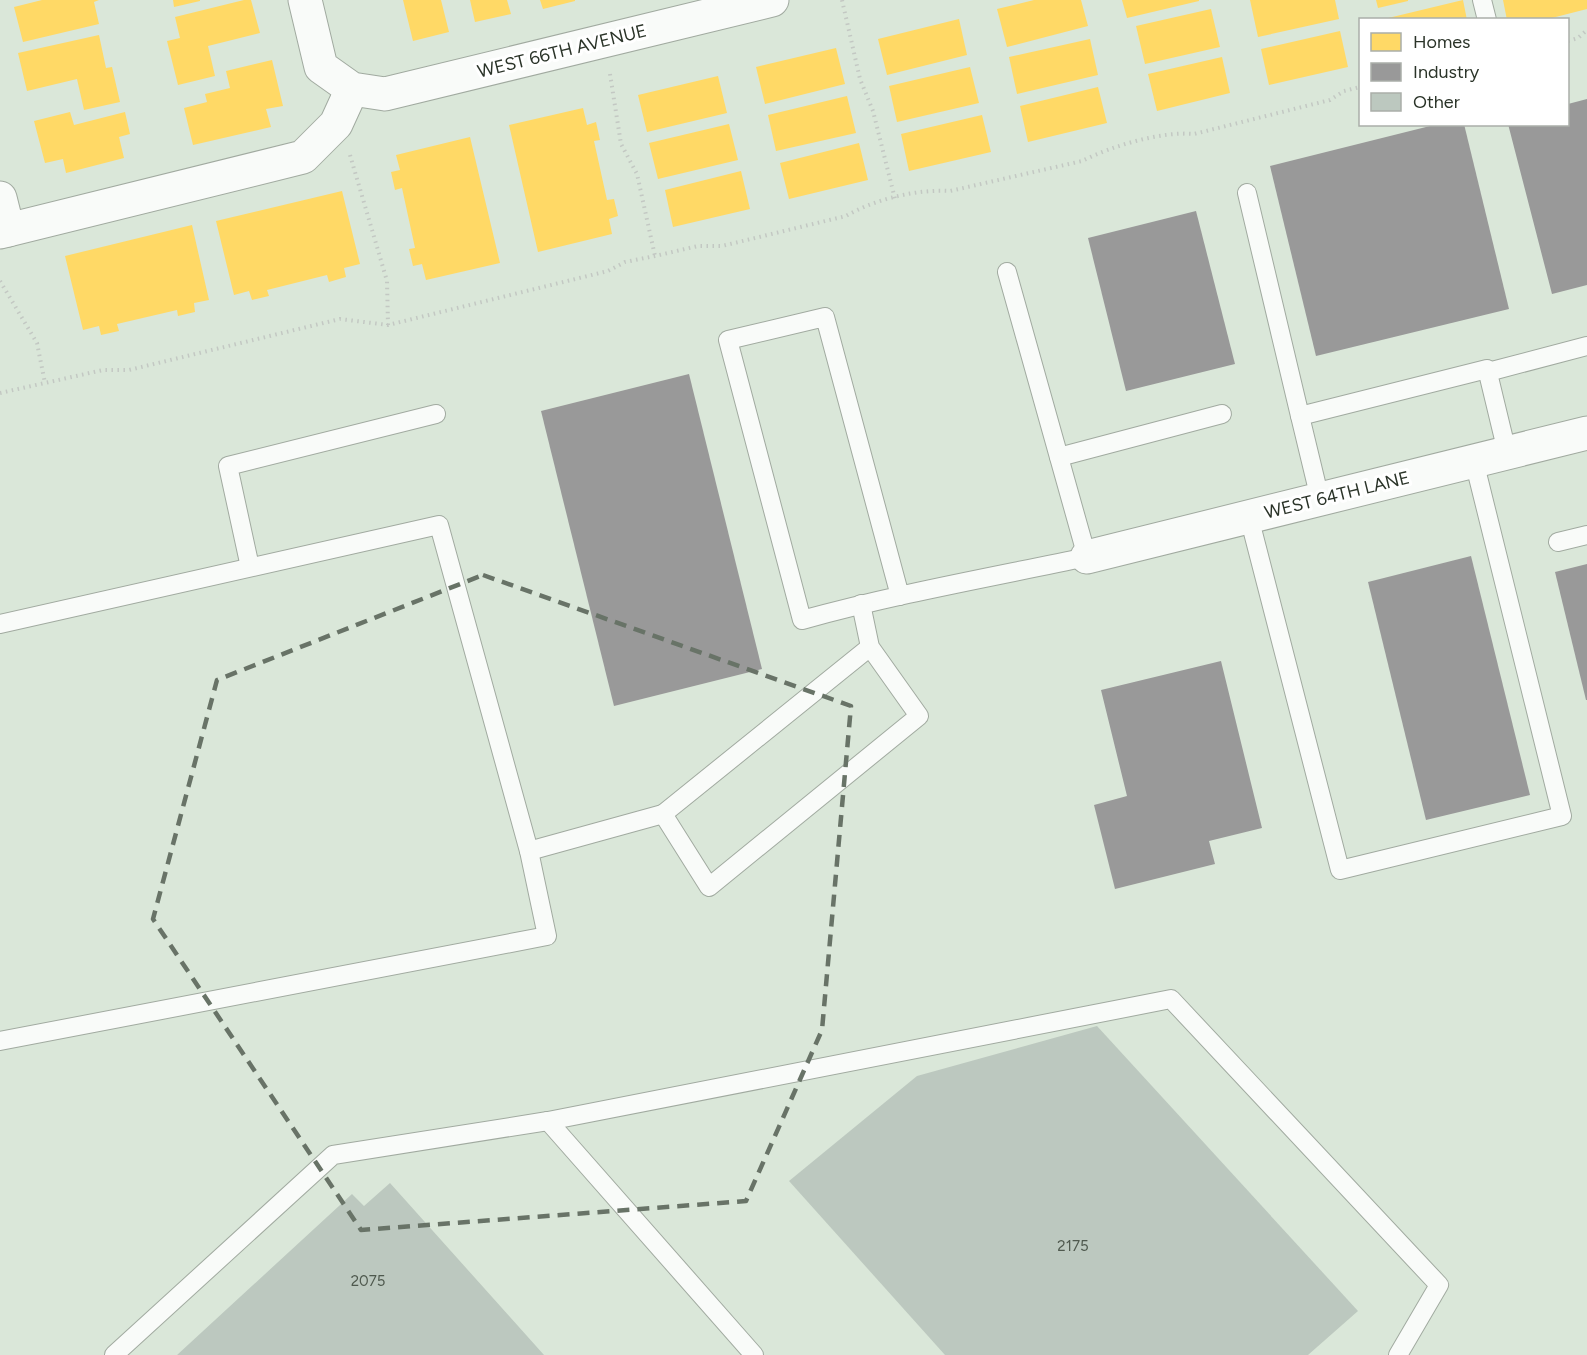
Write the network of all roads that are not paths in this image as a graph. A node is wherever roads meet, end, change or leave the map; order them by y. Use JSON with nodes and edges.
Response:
{"nodes":[{"id":1,"x":304,"y":0,"type":"edge"},
{"id":2,"x":772,"y":0,"type":"edge"},
{"id":3,"x":1482,"y":0,"type":"edge"},
{"id":4,"x":675,"y":11,"type":"edge"},
{"id":5,"x":1486,"y":18,"type":"edge"},
{"id":6,"x":352,"y":89,"type":"junction"},
{"id":7,"x":1247,"y":193,"type":"dead end"},
{"id":8,"x":0,"y":198,"type":"edge"},
{"id":9,"x":4,"y":231,"type":"edge"},
{"id":10,"x":1007,"y":272,"type":"dead end"},
{"id":11,"x":1587,"y":346,"type":"edge"},
{"id":12,"x":1488,"y":372,"type":"junction"},
{"id":13,"x":436,"y":414,"type":"dead end"},
{"id":14,"x":1222,"y":414,"type":"dead end"},
{"id":15,"x":1300,"y":416,"type":"junction"},
{"id":16,"x":1587,"y":433,"type":"edge"},
{"id":17,"x":1507,"y":453,"type":"junction"},
{"id":18,"x":1059,"y":457,"type":"junction"},
{"id":19,"x":1474,"y":461,"type":"junction"},
{"id":20,"x":1320,"y":499,"type":"junction"},
{"id":21,"x":1248,"y":517,"type":"junction"},
{"id":22,"x":1587,"y":535,"type":"edge"},
{"id":23,"x":1558,"y":542,"type":"dead end"},
{"id":24,"x":1087,"y":557,"type":"junction"},
{"id":25,"x":250,"y":567,"type":"junction"},
{"id":26,"x":900,"y":596,"type":"junction"},
{"id":27,"x":861,"y":604,"type":"junction"},
{"id":28,"x":0,"y":624,"type":"edge"},
{"id":29,"x":870,"y":647,"type":"junction"},
{"id":30,"x":663,"y":814,"type":"junction"},
{"id":31,"x":529,"y":851,"type":"junction"},
{"id":32,"x":0,"y":1041,"type":"edge"},
{"id":33,"x":548,"y":1121,"type":"junction"},
{"id":34,"x":114,"y":1355,"type":"edge"},
{"id":35,"x":754,"y":1355,"type":"edge"},
{"id":36,"x":1398,"y":1355,"type":"edge"}],
"edges":[{"from":1,"to":6,"type":"street"},
{"from":2,"to":4,"type":"street","name":"WEST 66TH AVENUE"},
{"from":3,"to":5,"type":"lane"},
{"from":4,"to":6,"type":"street","name":"WEST 66TH AVENUE"},
{"from":6,"to":9,"type":"street"},
{"from":7,"to":15,"type":"lane"},
{"from":8,"to":9,"type":"street"},
{"from":10,"to":18,"type":"lane"},
{"from":11,"to":12,"type":"lane"},
{"from":12,"to":15,"type":"lane"},
{"from":12,"to":17,"type":"lane"},
{"from":13,"to":25,"type":"lane"},
{"from":14,"to":18,"type":"lane"},
{"from":15,"to":20,"type":"lane"},
{"from":16,"to":17,"type":"street","name":"WEST 64TH LANE"},
{"from":17,"to":19,"type":"street","name":"WEST 64TH LANE"},
{"from":18,"to":24,"type":"lane"},
{"from":19,"to":20,"type":"street","name":"WEST 64TH LANE"},
{"from":19,"to":21,"type":"lane"},
{"from":20,"to":21,"type":"street","name":"WEST 64TH LANE"},
{"from":21,"to":24,"type":"street","name":"WEST 64TH LANE"},
{"from":22,"to":23,"type":"lane"},
{"from":24,"to":26,"type":"lane"},
{"from":25,"to":28,"type":"lane"},
{"from":25,"to":31,"type":"lane"},
{"from":26,"to":27,"type":"lane"},
{"from":26,"to":27,"type":"lane"},
{"from":27,"to":29,"type":"lane"},
{"from":29,"to":30,"type":"lane"},
{"from":29,"to":30,"type":"lane"},
{"from":30,"to":31,"type":"lane"},
{"from":31,"to":32,"type":"lane"},
{"from":33,"to":34,"type":"lane"},
{"from":33,"to":35,"type":"lane"},
{"from":33,"to":36,"type":"lane"}]}
